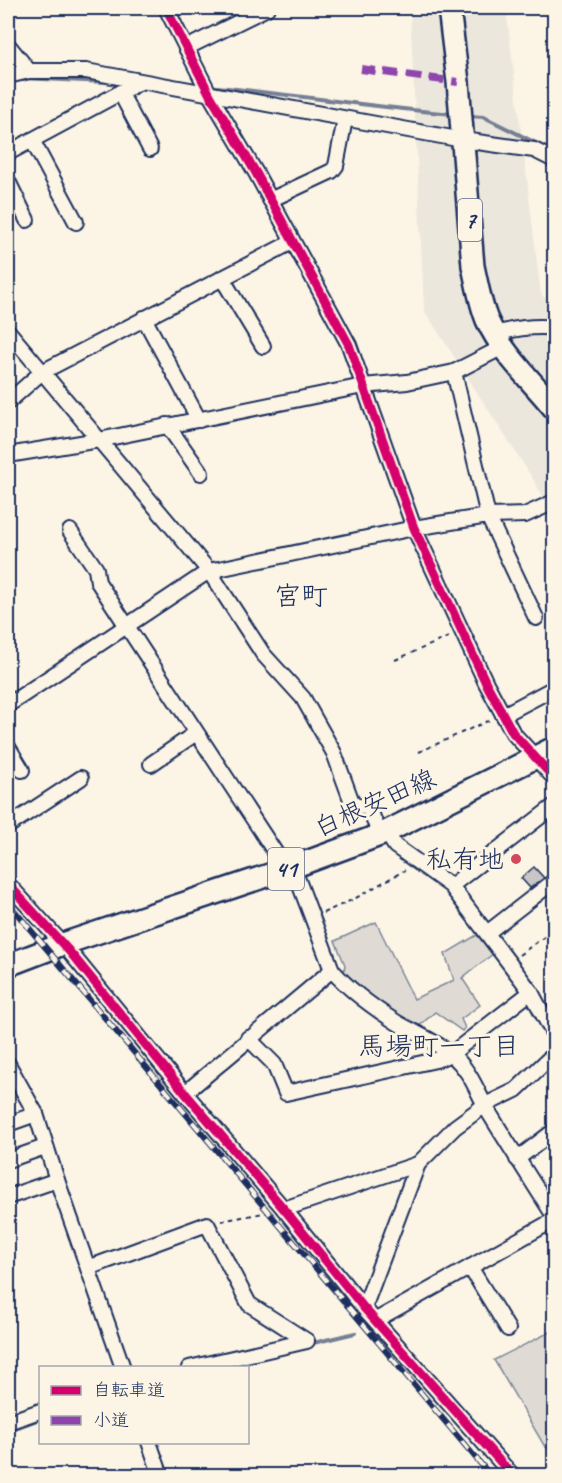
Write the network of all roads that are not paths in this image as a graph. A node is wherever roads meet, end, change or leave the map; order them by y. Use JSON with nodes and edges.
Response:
{"nodes":[{"id":1,"x":166,"y":8,"type":"edge"},
{"id":2,"x":267,"y":8,"type":"edge"},
{"id":3,"x":450,"y":8,"type":"edge"},
{"id":4,"x":8,"y":45,"type":"edge"},
{"id":5,"x":186,"y":48,"type":"junction"},
{"id":6,"x":29,"y":71,"type":"junction"},
{"id":7,"x":8,"y":76,"type":"edge"},
{"id":8,"x":140,"y":82,"type":"junction"},
{"id":9,"x":120,"y":92,"type":"junction"},
{"id":10,"x":210,"y":95,"type":"junction"},
{"id":11,"x":345,"y":119,"type":"junction"},
{"id":12,"x":32,"y":140,"type":"junction"},
{"id":13,"x":463,"y":140,"type":"junction"},
{"id":14,"x":150,"y":149,"type":"dead end"},
{"id":15,"x":8,"y":153,"type":"edge"},
{"id":16,"x":555,"y":160,"type":"edge"},
{"id":17,"x":8,"y":181,"type":"edge"},
{"id":18,"x":270,"y":200,"type":"junction"},
{"id":19,"x":27,"y":220,"type":"dead end"},
{"id":20,"x":76,"y":222,"type":"dead end"},
{"id":21,"x":292,"y":242,"type":"junction"},
{"id":22,"x":222,"y":278,"type":"junction"},
{"id":23,"x":144,"y":318,"type":"junction"},
{"id":24,"x":555,"y":328,"type":"edge"},
{"id":25,"x":8,"y":331,"type":"edge"},
{"id":26,"x":499,"y":340,"type":"junction"},
{"id":27,"x":263,"y":346,"type":"dead end"},
{"id":28,"x":42,"y":372,"type":"junction"},
{"id":29,"x":454,"y":372,"type":"junction"},
{"id":30,"x":363,"y":386,"type":"junction"},
{"id":31,"x":8,"y":402,"type":"edge"},
{"id":32,"x":555,"y":408,"type":"edge"},
{"id":33,"x":199,"y":420,"type":"junction"},
{"id":34,"x":167,"y":425,"type":"junction"},
{"id":35,"x":99,"y":440,"type":"junction"},
{"id":36,"x":8,"y":455,"type":"edge"},
{"id":37,"x":201,"y":473,"type":"dead end"},
{"id":38,"x":555,"y":502,"type":"edge"},
{"id":39,"x":488,"y":516,"type":"junction"},
{"id":40,"x":414,"y":528,"type":"junction"},
{"id":41,"x":70,"y":531,"type":"dead end"},
{"id":42,"x":209,"y":571,"type":"junction"},
{"id":43,"x":536,"y":618,"type":"dead end"},
{"id":44,"x":128,"y":626,"type":"junction"},
{"id":45,"x":555,"y":688,"type":"edge"},
{"id":46,"x":8,"y":705,"type":"edge"},
{"id":47,"x":503,"y":715,"type":"junction"},
{"id":48,"x":196,"y":733,"type":"junction"},
{"id":49,"x":8,"y":747,"type":"edge"},
{"id":50,"x":555,"y":748,"type":"edge"},
{"id":51,"x":534,"y":758,"type":"junction"},
{"id":52,"x":152,"y":764,"type":"dead end"},
{"id":53,"x":22,"y":770,"type":"dead end"},
{"id":54,"x":81,"y":778,"type":"dead end"},
{"id":55,"x":555,"y":778,"type":"edge"},
{"id":56,"x":555,"y":806,"type":"edge"},
{"id":57,"x":8,"y":826,"type":"edge"},
{"id":58,"x":383,"y":833,"type":"junction"},
{"id":59,"x":290,"y":868,"type":"junction"},
{"id":60,"x":555,"y":881,"type":"edge"},
{"id":61,"x":8,"y":884,"type":"edge"},
{"id":62,"x":451,"y":886,"type":"junction"},
{"id":63,"x":487,"y":933,"type":"junction"},
{"id":64,"x":63,"y":944,"type":"junction"},
{"id":65,"x":8,"y":965,"type":"edge"},
{"id":66,"x":332,"y":970,"type":"junction"},
{"id":67,"x":531,"y":992,"type":"junction"},
{"id":68,"x":555,"y":1035,"type":"edge"},
{"id":69,"x":248,"y":1038,"type":"junction"},
{"id":70,"x":451,"y":1054,"type":"junction"},
{"id":71,"x":555,"y":1054,"type":"edge"},
{"id":72,"x":8,"y":1064,"type":"edge"},
{"id":73,"x":185,"y":1093,"type":"junction"},
{"id":74,"x":485,"y":1106,"type":"junction"},
{"id":75,"x":36,"y":1114,"type":"junction"},
{"id":76,"x":8,"y":1124,"type":"edge"},
{"id":77,"x":555,"y":1131,"type":"edge"},
{"id":78,"x":45,"y":1147,"type":"junction"},
{"id":79,"x":517,"y":1159,"type":"junction"},
{"id":80,"x":8,"y":1160,"type":"edge"},
{"id":81,"x":418,"y":1164,"type":"junction"},
{"id":82,"x":57,"y":1180,"type":"junction"},
{"id":83,"x":8,"y":1197,"type":"edge"},
{"id":84,"x":285,"y":1209,"type":"junction"},
{"id":85,"x":555,"y":1218,"type":"edge"},
{"id":86,"x":470,"y":1267,"type":"junction"},
{"id":87,"x":88,"y":1268,"type":"junction"},
{"id":88,"x":364,"y":1308,"type":"junction"},
{"id":89,"x":376,"y":1320,"type":"junction"},
{"id":90,"x":508,"y":1329,"type":"dead end"},
{"id":91,"x":122,"y":1366,"type":"edge"},
{"id":92,"x":198,"y":1366,"type":"edge"},
{"id":93,"x":39,"y":1411,"type":"edge"},
{"id":94,"x":8,"y":1422,"type":"edge"},
{"id":95,"x":149,"y":1444,"type":"edge"},
{"id":96,"x":161,"y":1476,"type":"edge"},
{"id":97,"x":513,"y":1476,"type":"edge"}],
"edges":[{"from":1,"to":5,"type":"street"},
{"from":2,"to":5,"type":"street"},
{"from":3,"to":13,"type":"main road","number":"7"},
{"from":4,"to":6,"type":"street"},
{"from":5,"to":10,"type":"street"},
{"from":6,"to":7,"type":"street"},
{"from":6,"to":8,"type":"street"},
{"from":8,"to":9,"type":"street"},
{"from":8,"to":10,"type":"street"},
{"from":9,"to":12,"type":"street"},
{"from":9,"to":14,"type":"street"},
{"from":10,"to":11,"type":"street"},
{"from":10,"to":18,"type":"street"},
{"from":11,"to":13,"type":"street"},
{"from":11,"to":18,"type":"street"},
{"from":12,"to":15,"type":"street"},
{"from":12,"to":20,"type":"street"},
{"from":13,"to":16,"type":"street"},
{"from":13,"to":26,"type":"main road","number":"7"},
{"from":17,"to":19,"type":"street"},
{"from":18,"to":21,"type":"street"},
{"from":21,"to":22,"type":"street"},
{"from":21,"to":30,"type":"street"},
{"from":22,"to":23,"type":"street"},
{"from":22,"to":27,"type":"street"},
{"from":23,"to":28,"type":"street"},
{"from":23,"to":33,"type":"street"},
{"from":24,"to":26,"type":"street"},
{"from":25,"to":28,"type":"street"},
{"from":26,"to":29,"type":"street"},
{"from":26,"to":32,"type":"main road","number":"7"},
{"from":28,"to":31,"type":"street"},
{"from":28,"to":35,"type":"street"},
{"from":29,"to":30,"type":"street"},
{"from":29,"to":39,"type":"street"},
{"from":30,"to":33,"type":"street"},
{"from":30,"to":40,"type":"street"},
{"from":33,"to":34,"type":"street"},
{"from":34,"to":35,"type":"street"},
{"from":34,"to":37,"type":"street"},
{"from":35,"to":36,"type":"street"},
{"from":35,"to":42,"type":"street"},
{"from":38,"to":39,"type":"street"},
{"from":39,"to":40,"type":"street"},
{"from":39,"to":43,"type":"street"},
{"from":40,"to":42,"type":"street"},
{"from":40,"to":47,"type":"street"},
{"from":41,"to":44,"type":"street"},
{"from":42,"to":44,"type":"street"},
{"from":42,"to":58,"type":"street"},
{"from":44,"to":46,"type":"street"},
{"from":44,"to":48,"type":"street"},
{"from":45,"to":47,"type":"street"},
{"from":47,"to":51,"type":"street"},
{"from":48,"to":52,"type":"street"},
{"from":48,"to":59,"type":"street"},
{"from":49,"to":53,"type":"street"},
{"from":50,"to":51,"type":"main road","name":"白根安田線","number":"41"},
{"from":51,"to":55,"type":"street"},
{"from":51,"to":58,"type":"main road","name":"白根安田線","number":"41"},
{"from":54,"to":57,"type":"street"},
{"from":56,"to":62,"type":"street"},
{"from":58,"to":59,"type":"main road","name":"白根安田線","number":"41"},
{"from":58,"to":62,"type":"street"},
{"from":59,"to":64,"type":"main road","name":"白根安田線","number":"41"},
{"from":59,"to":66,"type":"street"},
{"from":60,"to":63,"type":"street"},
{"from":61,"to":64,"type":"street"},
{"from":62,"to":63,"type":"street"},
{"from":63,"to":67,"type":"street"},
{"from":64,"to":65,"type":"main road","name":"白根安田線","number":"41"},
{"from":64,"to":73,"type":"street"},
{"from":66,"to":69,"type":"street"},
{"from":66,"to":70,"type":"street"},
{"from":67,"to":68,"type":"street"},
{"from":67,"to":70,"type":"street"},
{"from":69,"to":70,"type":"street"},
{"from":69,"to":73,"type":"street"},
{"from":70,"to":74,"type":"street"},
{"from":71,"to":74,"type":"street"},
{"from":72,"to":75,"type":"street"},
{"from":73,"to":84,"type":"street"},
{"from":74,"to":79,"type":"street"},
{"from":74,"to":81,"type":"street"},
{"from":75,"to":76,"type":"street"},
{"from":75,"to":78,"type":"street"},
{"from":77,"to":79,"type":"street"},
{"from":78,"to":80,"type":"street"},
{"from":78,"to":82,"type":"street"},
{"from":79,"to":85,"type":"street"},
{"from":81,"to":84,"type":"street"},
{"from":81,"to":88,"type":"street"},
{"from":82,"to":83,"type":"street"},
{"from":82,"to":87,"type":"street"},
{"from":84,"to":88,"type":"street"},
{"from":85,"to":86,"type":"street"},
{"from":86,"to":89,"type":"street"},
{"from":86,"to":90,"type":"street"},
{"from":87,"to":91,"type":"street"},
{"from":87,"to":92,"type":"street"},
{"from":88,"to":89,"type":"street"},
{"from":89,"to":97,"type":"street"},
{"from":93,"to":94,"type":"street"},
{"from":95,"to":96,"type":"street"}]}
